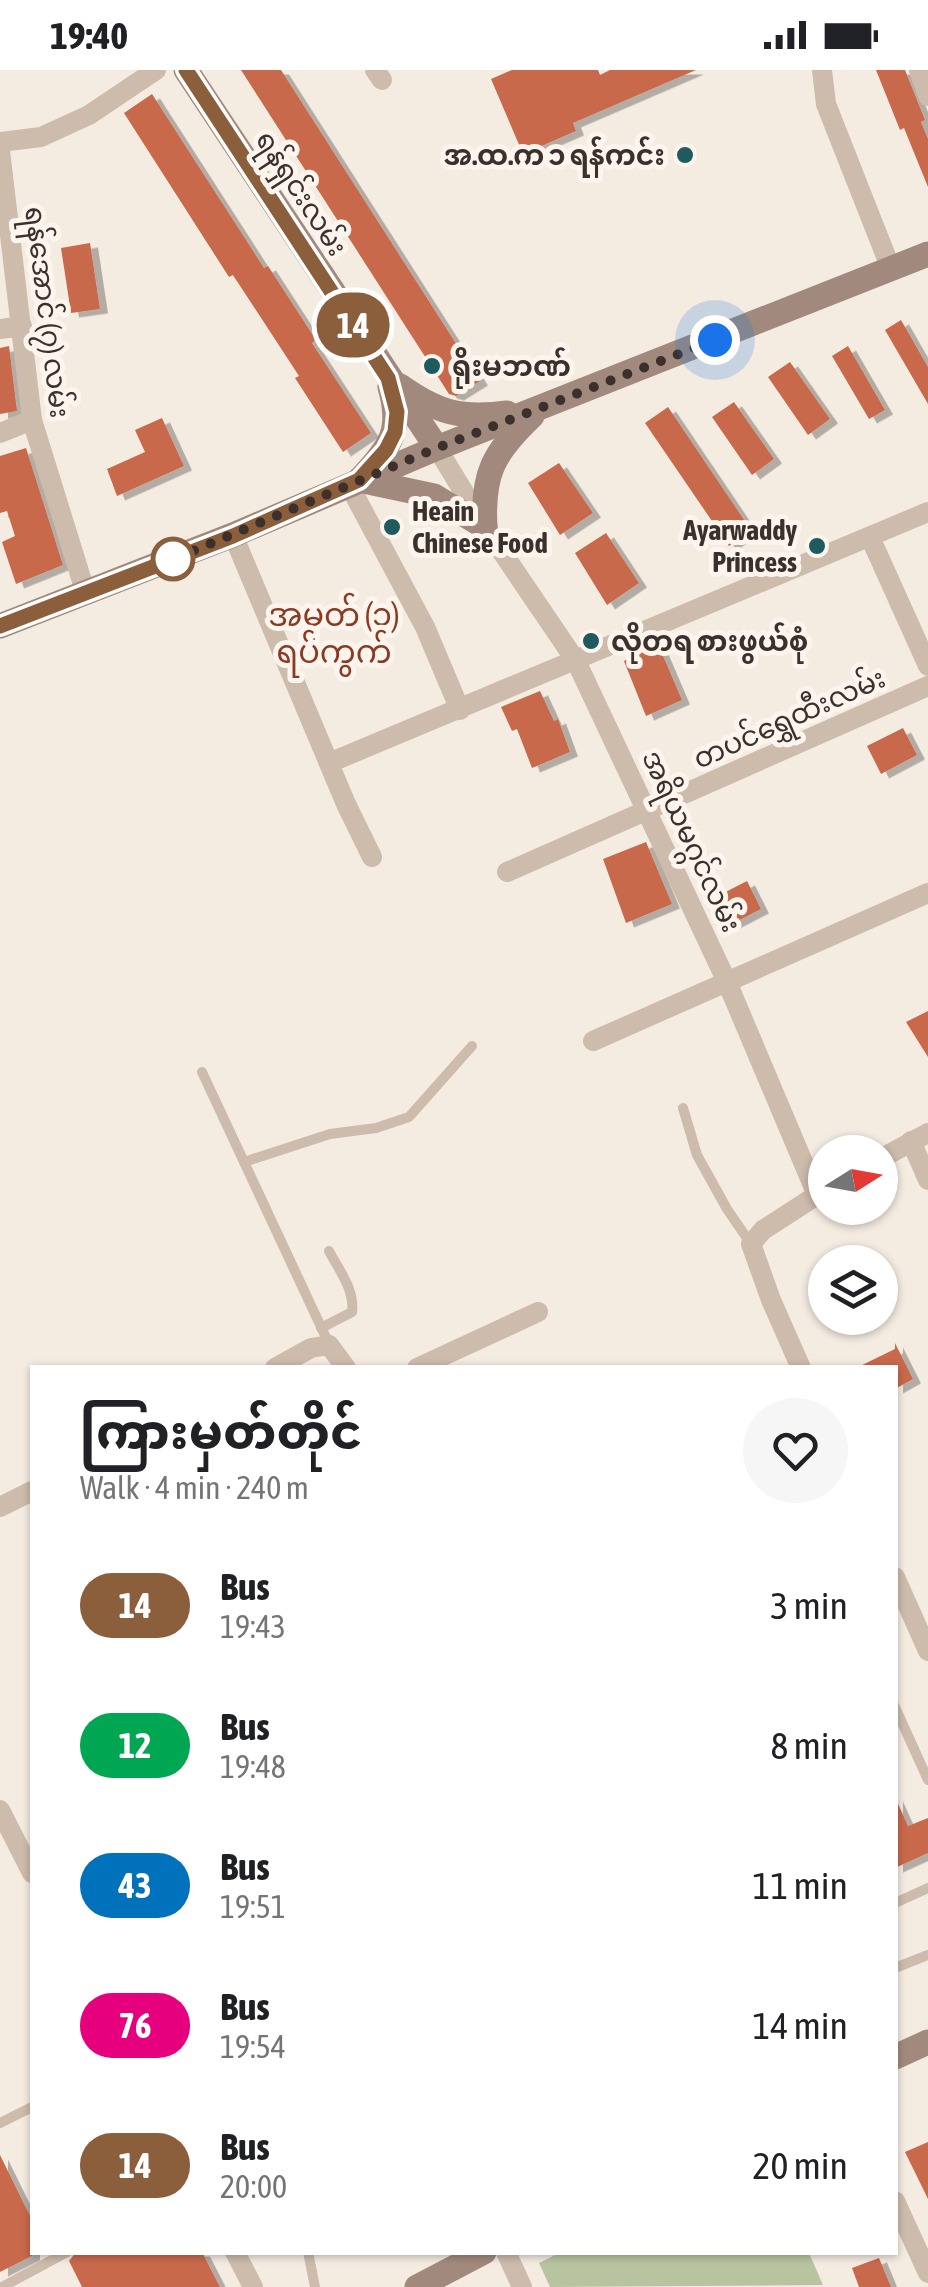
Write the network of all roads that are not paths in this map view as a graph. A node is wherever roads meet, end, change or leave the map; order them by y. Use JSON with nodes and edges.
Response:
{"nodes":[{"id":1,"x":156,"y":70,"type":"edge"},
{"id":2,"x":822,"y":70,"type":"edge"},
{"id":3,"x":919,"y":70,"type":"edge"},
{"id":4,"x":190,"y":71,"type":"edge"},
{"id":5,"x":928,"y":96,"type":"edge"},
{"id":6,"x":0,"y":142,"type":"edge"},
{"id":7,"x":0,"y":151,"type":"edge"},
{"id":8,"x":928,"y":254,"type":"edge"},
{"id":9,"x":890,"y":270,"type":"junction"},
{"id":10,"x":22,"y":326,"type":"junction"},
{"id":11,"x":0,"y":329,"type":"edge"},
{"id":12,"x":388,"y":378,"type":"junction"},
{"id":13,"x":539,"y":409,"type":"junction"},
{"id":14,"x":32,"y":420,"type":"junction"},
{"id":15,"x":0,"y":433,"type":"edge"},
{"id":16,"x":437,"y":448,"type":"junction"},
{"id":17,"x":354,"y":483,"type":"junction"},
{"id":18,"x":928,"y":512,"type":"edge"},
{"id":19,"x":485,"y":527,"type":"junction"},
{"id":20,"x":233,"y":536,"type":"junction"},
{"id":21,"x":870,"y":537,"type":"junction"},
{"id":22,"x":86,"y":594,"type":"junction"},
{"id":23,"x":0,"y":626,"type":"edge"},
{"id":24,"x":576,"y":661,"type":"junction"},
{"id":25,"x":928,"y":666,"type":"edge"},
{"id":26,"x":928,"y":686,"type":"edge"},
{"id":27,"x":460,"y":710,"type":"junction"},
{"id":28,"x":329,"y":762,"type":"junction"},
{"id":29,"x":648,"y":811,"type":"junction"},
{"id":30,"x":372,"y":857,"type":"dead end"},
{"id":31,"x":507,"y":872,"type":"dead end"},
{"id":32,"x":928,"y":893,"type":"edge"},
{"id":33,"x":727,"y":982,"type":"junction"},
{"id":34,"x":593,"y":1041,"type":"dead end"},
{"id":35,"x":472,"y":1046,"type":"dead end"},
{"id":36,"x":202,"y":1072,"type":"dead end"},
{"id":37,"x":683,"y":1108,"type":"dead end"},
{"id":38,"x":919,"y":1137,"type":"edge"},
{"id":39,"x":244,"y":1162,"type":"junction"},
{"id":40,"x":808,"y":1163,"type":"edge"},
{"id":41,"x":928,"y":1180,"type":"edge"},
{"id":42,"x":808,"y":1201,"type":"edge"},
{"id":43,"x":752,"y":1244,"type":"junction"},
{"id":44,"x":329,"y":1251,"type":"dead end"},
{"id":45,"x":538,"y":1312,"type":"dead end"},
{"id":46,"x":325,"y":1336,"type":"junction"},
{"id":47,"x":280,"y":1365,"type":"edge"},
{"id":48,"x":344,"y":1365,"type":"edge"},
{"id":49,"x":423,"y":1365,"type":"edge"},
{"id":50,"x":800,"y":1365,"type":"edge"},
{"id":51,"x":30,"y":1492,"type":"edge"},
{"id":52,"x":0,"y":1506,"type":"edge"},
{"id":53,"x":898,"y":1584,"type":"edge"},
{"id":54,"x":928,"y":1651,"type":"edge"},
{"id":55,"x":898,"y":1714,"type":"edge"},
{"id":56,"x":928,"y":1780,"type":"edge"},
{"id":57,"x":0,"y":1810,"type":"edge"},
{"id":58,"x":30,"y":1869,"type":"edge"},
{"id":59,"x":928,"y":1888,"type":"edge"},
{"id":60,"x":898,"y":1902,"type":"edge"},
{"id":61,"x":928,"y":1955,"type":"edge"},
{"id":62,"x":898,"y":1967,"type":"edge"},
{"id":63,"x":928,"y":2042,"type":"edge"},
{"id":64,"x":898,"y":2056,"type":"edge"},
{"id":65,"x":30,"y":2108,"type":"edge"},
{"id":66,"x":0,"y":2124,"type":"edge"},
{"id":67,"x":898,"y":2207,"type":"edge"},
{"id":68,"x":61,"y":2255,"type":"edge"},
{"id":69,"x":236,"y":2255,"type":"edge"},
{"id":70,"x":309,"y":2255,"type":"edge"},
{"id":71,"x":478,"y":2255,"type":"edge"},
{"id":72,"x":507,"y":2255,"type":"edge"},
{"id":73,"x":928,"y":2274,"type":"edge"},
{"id":74,"x":2,"y":2287,"type":"edge"},
{"id":75,"x":252,"y":2287,"type":"edge"},
{"id":76,"x":315,"y":2287,"type":"edge"},
{"id":77,"x":417,"y":2287,"type":"edge"},
{"id":78,"x":522,"y":2287,"type":"edge"}],
"edges":[{"from":1,"to":6,"type":"street"},
{"from":2,"to":9,"type":"street"},
{"from":3,"to":5,"type":"street"},
{"from":4,"to":12,"type":"main road","name":"ရန်ရှင်းလမ်း"},
{"from":7,"to":10,"type":"street","name":"ရန်အောင် (၇) လမ်း"},
{"from":8,"to":9,"type":"main road"},
{"from":9,"to":13,"type":"main road"},
{"from":10,"to":11,"type":"street"},
{"from":10,"to":14,"type":"street","name":"ရန်အောင် (၇) လမ်း"},
{"from":12,"to":13,"type":"main road"},
{"from":12,"to":16,"type":"main road","name":"ရန်ရှင်းလမ်း"},
{"from":12,"to":17,"type":"main road"},
{"from":13,"to":16,"type":"main road"},
{"from":13,"to":19,"type":"main road"},
{"from":14,"to":15,"type":"street"},
{"from":14,"to":22,"type":"street","name":"ရန်အောင် (၇) လမ်း"},
{"from":16,"to":17,"type":"main road"},
{"from":16,"to":19,"type":"street","name":"အရိယမဂ္ဂင်လမ်း"},
{"from":17,"to":19,"type":"main road"},
{"from":17,"to":20,"type":"main road"},
{"from":17,"to":27,"type":"street"},
{"from":18,"to":21,"type":"street"},
{"from":19,"to":24,"type":"street","name":"အရိယမဂ္ဂင်လမ်း"},
{"from":20,"to":22,"type":"main road"},
{"from":20,"to":28,"type":"street"},
{"from":21,"to":24,"type":"street"},
{"from":21,"to":25,"type":"street"},
{"from":22,"to":23,"type":"main road"},
{"from":24,"to":27,"type":"street"},
{"from":24,"to":29,"type":"street","name":"အရိယမဂ္ဂင်လမ်း"},
{"from":26,"to":29,"type":"street","name":"တပင်ရွှေထီးလမ်း"},
{"from":27,"to":28,"type":"street"},
{"from":28,"to":30,"type":"street"},
{"from":29,"to":31,"type":"street","name":"တပင်ရွှေထီးလမ်း"},
{"from":29,"to":33,"type":"street","name":"အရိယမဂ္ဂင်လမ်း"},
{"from":32,"to":33,"type":"street"},
{"from":33,"to":34,"type":"street"},
{"from":33,"to":40,"type":"street","name":"အရိယမဂ္ဂင်လမ်း"},
{"from":35,"to":39,"type":"lane"},
{"from":36,"to":39,"type":"lane"},
{"from":37,"to":43,"type":"lane"},
{"from":38,"to":41,"type":"street"},
{"from":39,"to":46,"type":"lane"},
{"from":42,"to":43,"type":"street"},
{"from":43,"to":50,"type":"street"},
{"from":44,"to":46,"type":"lane"},
{"from":45,"to":49,"type":"street"},
{"from":46,"to":47,"type":"street"},
{"from":46,"to":48,"type":"street"},
{"from":51,"to":52,"type":"street"},
{"from":53,"to":54,"type":"street"},
{"from":55,"to":56,"type":"lane"},
{"from":57,"to":58,"type":"street"},
{"from":59,"to":60,"type":"lane"},
{"from":61,"to":62,"type":"lane"},
{"from":63,"to":64,"type":"main road"},
{"from":65,"to":66,"type":"lane"},
{"from":67,"to":73,"type":"street"},
{"from":68,"to":74,"type":"lane"},
{"from":69,"to":75,"type":"street"},
{"from":70,"to":76,"type":"lane"},
{"from":71,"to":77,"type":"main road"},
{"from":72,"to":78,"type":"street"}]}
